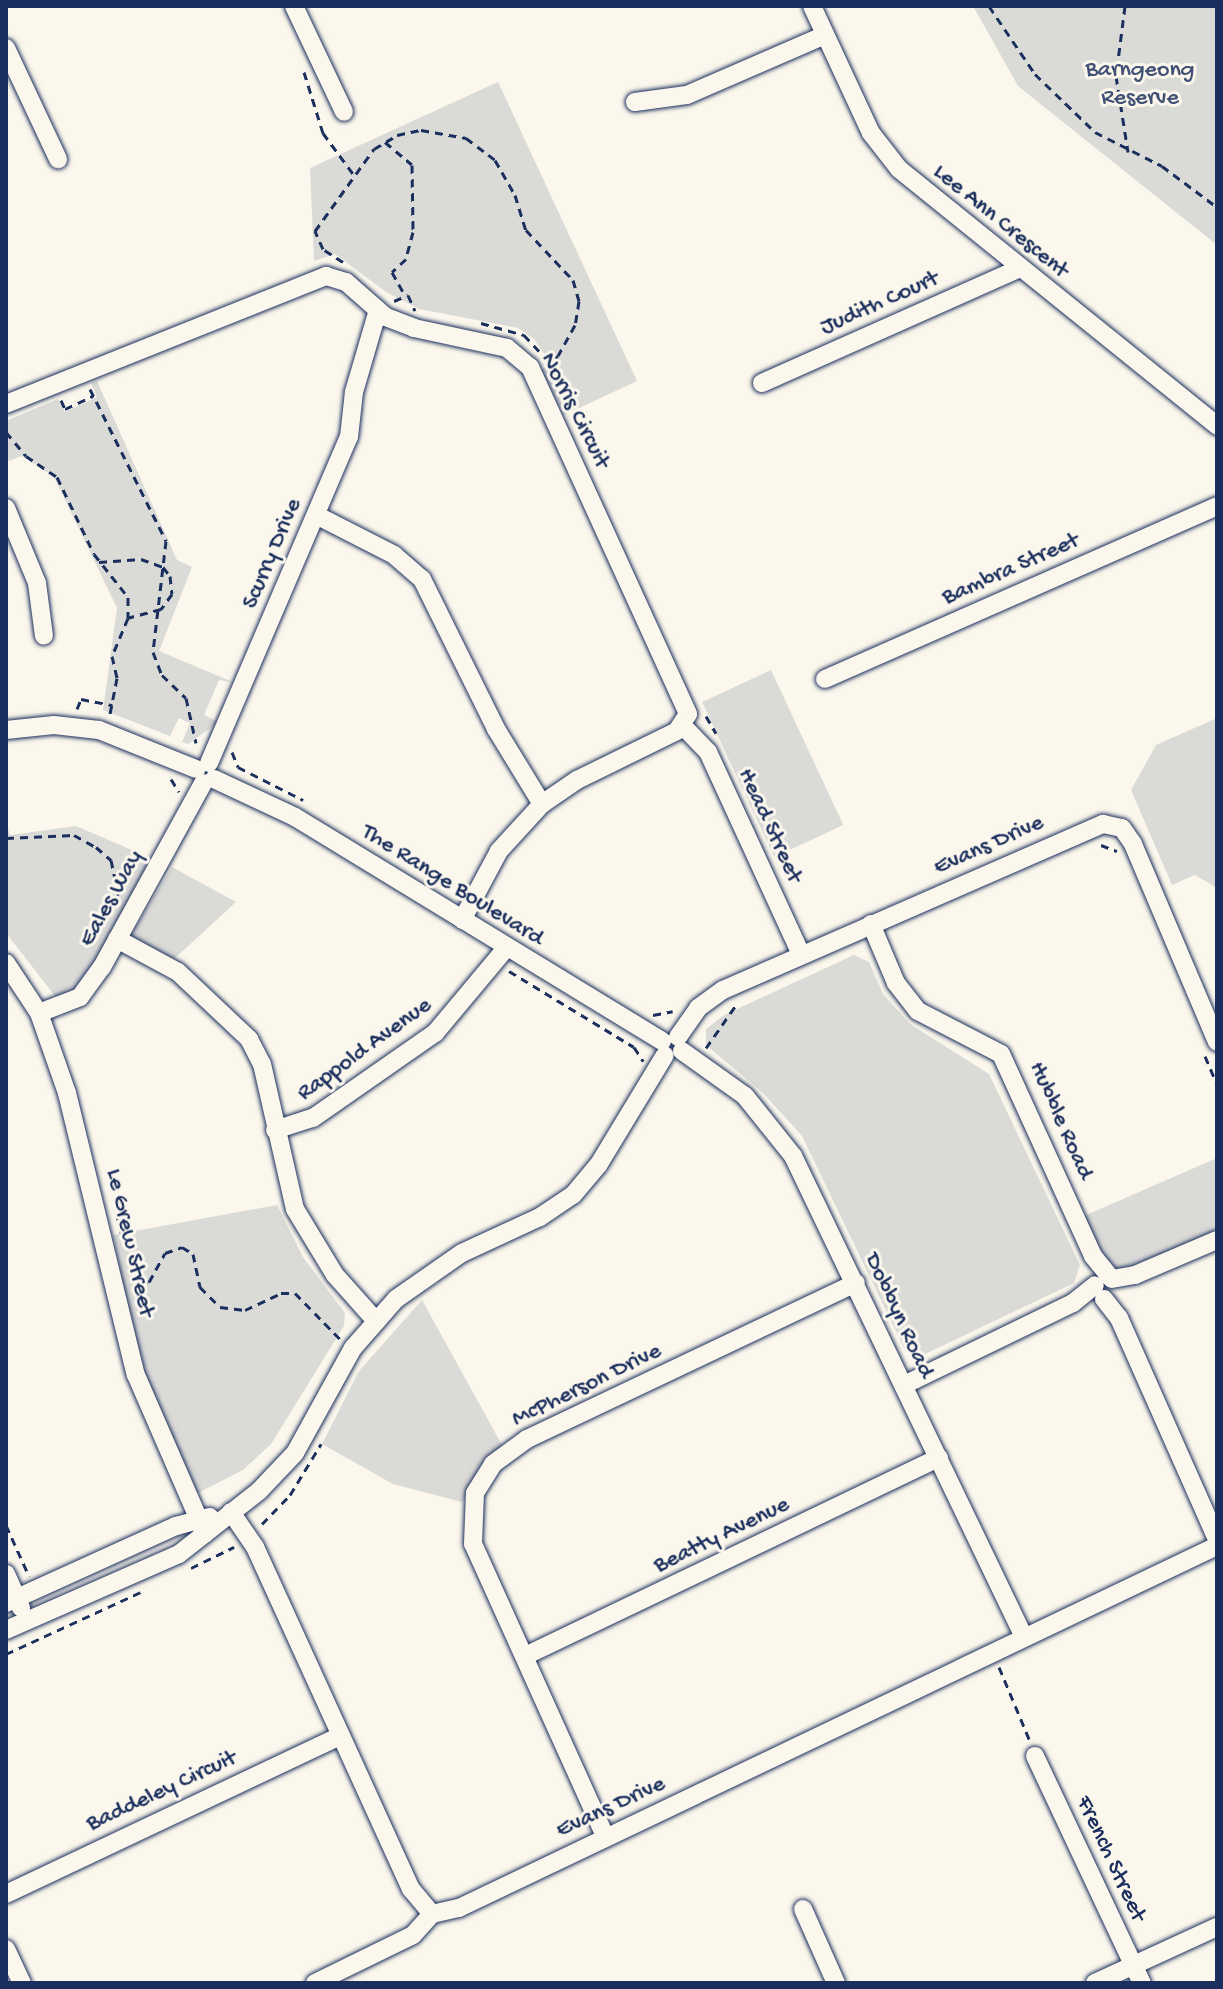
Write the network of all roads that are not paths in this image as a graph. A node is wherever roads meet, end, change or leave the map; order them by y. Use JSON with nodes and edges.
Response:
{"nodes":[{"id":1,"x":294,"y":6,"type":"edge"},
{"id":2,"x":812,"y":6,"type":"edge"},
{"id":3,"x":825,"y":35,"type":"junction"},
{"id":4,"x":6,"y":48,"type":"edge"},
{"id":5,"x":635,"y":102,"type":"dead end"},
{"id":6,"x":344,"y":112,"type":"dead end"},
{"id":7,"x":58,"y":159,"type":"dead end"},
{"id":8,"x":1018,"y":269,"type":"junction"},
{"id":9,"x":386,"y":306,"type":"junction"},
{"id":10,"x":762,"y":383,"type":"dead end"},
{"id":11,"x":6,"y":404,"type":"edge"},
{"id":12,"x":1217,"y":426,"type":"edge"},
{"id":13,"x":1217,"y":506,"type":"edge"},
{"id":14,"x":6,"y":508,"type":"edge"},
{"id":15,"x":314,"y":521,"type":"junction"},
{"id":16,"x":44,"y":636,"type":"dead end"},
{"id":17,"x":825,"y":679,"type":"dead end"},
{"id":18,"x":683,"y":726,"type":"junction"},
{"id":19,"x":6,"y":730,"type":"edge"},
{"id":20,"x":205,"y":773,"type":"junction"},
{"id":21,"x":547,"y":801,"type":"junction"},
{"id":22,"x":458,"y":918,"type":"junction"},
{"id":23,"x":871,"y":924,"type":"junction"},
{"id":24,"x":117,"y":939,"type":"junction"},
{"id":25,"x":499,"y":950,"type":"junction"},
{"id":26,"x":801,"y":954,"type":"junction"},
{"id":27,"x":6,"y":963,"type":"edge"},
{"id":28,"x":39,"y":1013,"type":"junction"},
{"id":29,"x":1209,"y":1044,"type":"edge"},
{"id":30,"x":669,"y":1051,"type":"junction"},
{"id":31,"x":275,"y":1130,"type":"junction"},
{"id":32,"x":1217,"y":1240,"type":"edge"},
{"id":33,"x":856,"y":1283,"type":"junction"},
{"id":34,"x":1107,"y":1288,"type":"junction"},
{"id":35,"x":376,"y":1321,"type":"junction"},
{"id":36,"x":904,"y":1385,"type":"junction"},
{"id":37,"x":939,"y":1458,"type":"junction"},
{"id":38,"x":231,"y":1512,"type":"junction"},
{"id":39,"x":202,"y":1527,"type":"junction"},
{"id":40,"x":1217,"y":1539,"type":"edge"},
{"id":41,"x":1217,"y":1546,"type":"edge"},
{"id":42,"x":6,"y":1574,"type":"edge"},
{"id":43,"x":11,"y":1600,"type":"edge"},
{"id":44,"x":26,"y":1619,"type":"junction"},
{"id":45,"x":6,"y":1630,"type":"edge"},
{"id":46,"x":1024,"y":1637,"type":"junction"},
{"id":47,"x":525,"y":1656,"type":"junction"},
{"id":48,"x":340,"y":1736,"type":"junction"},
{"id":49,"x":1035,"y":1756,"type":"road end"},
{"id":50,"x":605,"y":1836,"type":"junction"},
{"id":51,"x":6,"y":1894,"type":"edge"},
{"id":52,"x":803,"y":1909,"type":"dead end"},
{"id":53,"x":432,"y":1914,"type":"junction"},
{"id":54,"x":1217,"y":1927,"type":"edge"},
{"id":55,"x":6,"y":1949,"type":"edge"},
{"id":56,"x":1138,"y":1974,"type":"edge"},
{"id":57,"x":22,"y":1983,"type":"edge"},
{"id":58,"x":315,"y":1983,"type":"edge"},
{"id":59,"x":836,"y":1983,"type":"edge"},
{"id":60,"x":1095,"y":1983,"type":"edge"}],
"edges":[{"from":1,"to":6,"type":"street"},
{"from":2,"to":3,"type":"street","name":"Lee Ann Crescent"},
{"from":3,"to":5,"type":"street"},
{"from":3,"to":8,"type":"street","name":"Lee Ann Crescent"},
{"from":4,"to":7,"type":"street"},
{"from":8,"to":10,"type":"street","name":"Judith Court"},
{"from":8,"to":12,"type":"street","name":"Lee Ann Crescent"},
{"from":9,"to":11,"type":"street","name":"Norris Circuit"},
{"from":9,"to":15,"type":"street","name":"Scurry Drive"},
{"from":9,"to":18,"type":"street","name":"Norris Circuit"},
{"from":13,"to":17,"type":"street","name":"Bambra Street"},
{"from":14,"to":16,"type":"street"},
{"from":15,"to":20,"type":"street","name":"Scurry Drive"},
{"from":15,"to":21,"type":"street"},
{"from":18,"to":21,"type":"street"},
{"from":18,"to":26,"type":"street","name":"Head Street"},
{"from":19,"to":20,"type":"street","name":"The Range Boulevard"},
{"from":20,"to":22,"type":"street","name":"The Range Boulevard"},
{"from":20,"to":24,"type":"street","name":"Eales Way"},
{"from":21,"to":22,"type":"street"},
{"from":22,"to":25,"type":"street","name":"The Range Boulevard"},
{"from":23,"to":26,"type":"street","name":"Evans Drive"},
{"from":23,"to":29,"type":"street","name":"Evans Drive"},
{"from":23,"to":34,"type":"street","name":"Hubble Road"},
{"from":24,"to":28,"type":"street","name":"Eales Way"},
{"from":24,"to":31,"type":"street"},
{"from":25,"to":30,"type":"street","name":"The Range Boulevard"},
{"from":25,"to":31,"type":"street","name":"Rappold Avenue"},
{"from":26,"to":30,"type":"street","name":"Evans Drive"},
{"from":27,"to":28,"type":"street","name":"Le Grew Street"},
{"from":28,"to":39,"type":"street","name":"Le Grew Street"},
{"from":30,"to":33,"type":"street","name":"Dobbyn Road"},
{"from":30,"to":35,"type":"street"},
{"from":31,"to":35,"type":"street"},
{"from":32,"to":34,"type":"street"},
{"from":33,"to":36,"type":"street","name":"Dobbyn Road"},
{"from":33,"to":47,"type":"street","name":"McPherson Drive"},
{"from":34,"to":36,"type":"street"},
{"from":34,"to":40,"type":"street","name":"Hubble Road"},
{"from":35,"to":38,"type":"street"},
{"from":36,"to":37,"type":"street","name":"Dobbyn Road"},
{"from":37,"to":46,"type":"street","name":"Dobbyn Road"},
{"from":37,"to":47,"type":"street","name":"Beatty Avenue"},
{"from":38,"to":39,"type":"street"},
{"from":38,"to":48,"type":"street"},
{"from":39,"to":43,"type":"street"},
{"from":39,"to":44,"type":"street"},
{"from":41,"to":46,"type":"street","name":"Evans Drive"},
{"from":42,"to":43,"type":"street"},
{"from":43,"to":44,"type":"street"},
{"from":44,"to":45,"type":"street"},
{"from":46,"to":50,"type":"street","name":"Evans Drive"},
{"from":47,"to":50,"type":"street","name":"McPherson Drive"},
{"from":48,"to":51,"type":"street","name":"Baddeley Circuit"},
{"from":48,"to":53,"type":"street"},
{"from":49,"to":56,"type":"street","name":"French Street"},
{"from":50,"to":53,"type":"street","name":"Evans Drive"},
{"from":52,"to":59,"type":"street"},
{"from":53,"to":58,"type":"street"},
{"from":54,"to":56,"type":"street"},
{"from":55,"to":57,"type":"street"},
{"from":56,"to":60,"type":"street"}]}
